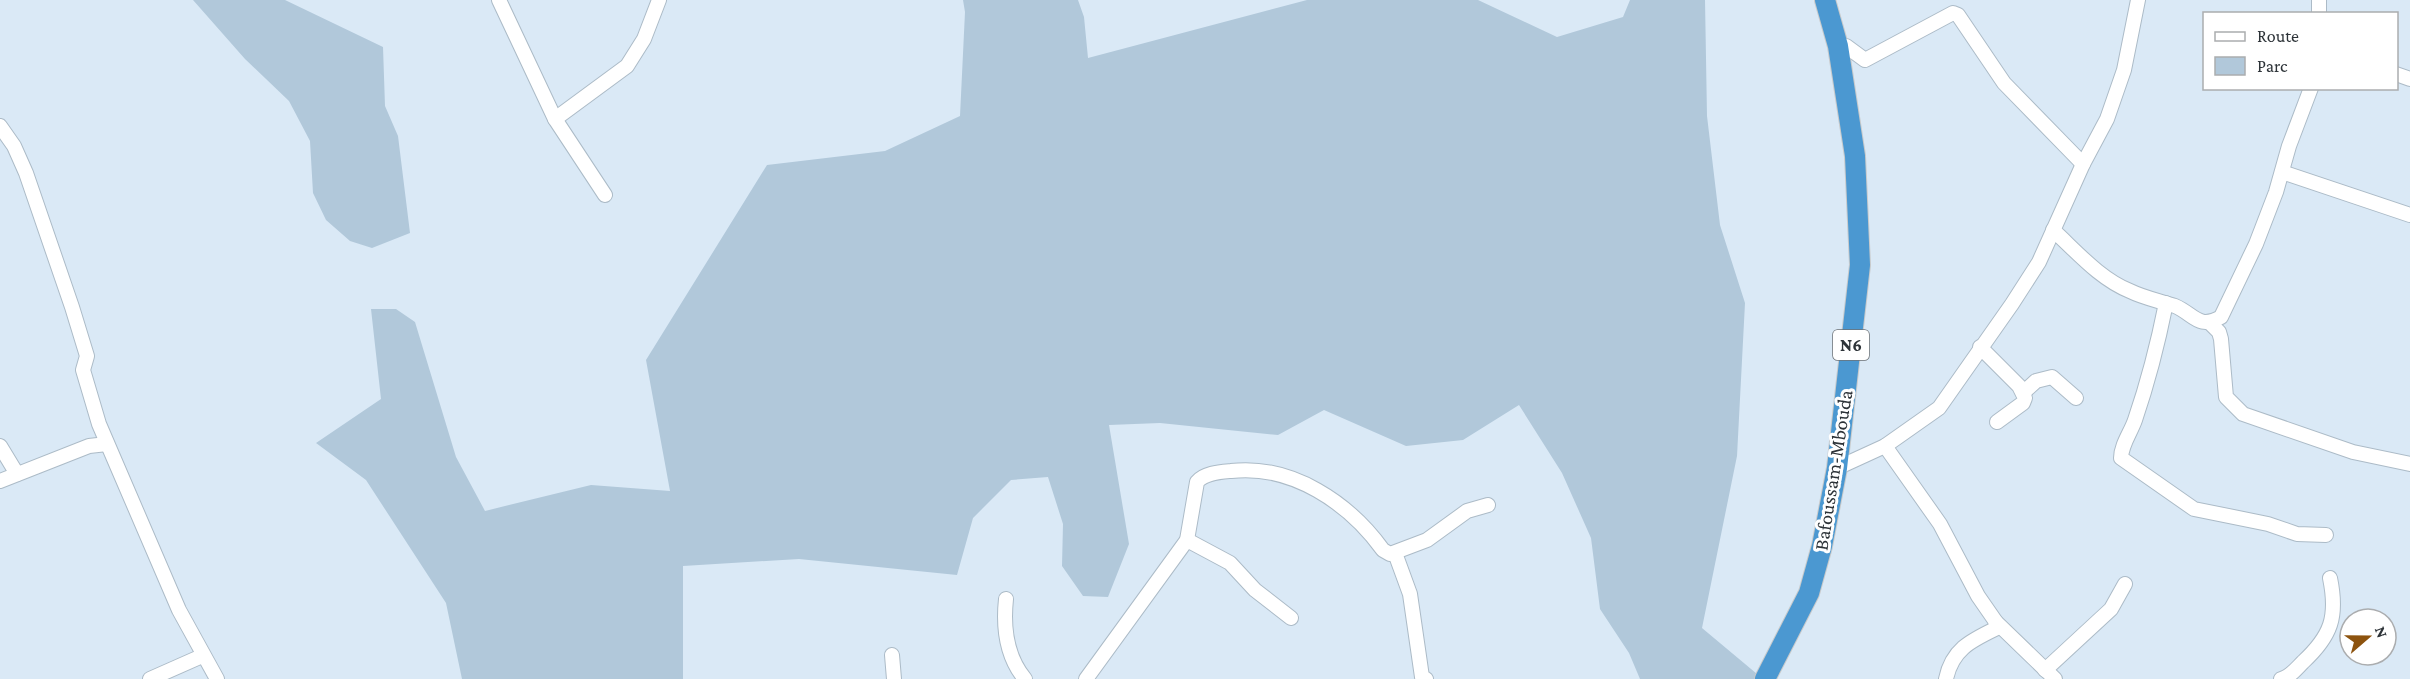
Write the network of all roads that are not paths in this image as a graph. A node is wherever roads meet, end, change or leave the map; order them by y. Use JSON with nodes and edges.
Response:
{"nodes":[{"id":1,"x":499,"y":0,"type":"edge"},
{"id":2,"x":660,"y":0,"type":"edge"},
{"id":3,"x":1825,"y":0,"type":"edge"},
{"id":4,"x":2138,"y":0,"type":"edge"},
{"id":5,"x":1838,"y":46,"type":"junction"},
{"id":6,"x":2310,"y":90,"type":"edge"},
{"id":7,"x":555,"y":119,"type":"junction"},
{"id":8,"x":0,"y":126,"type":"edge"},
{"id":9,"x":2083,"y":164,"type":"junction"},
{"id":10,"x":2282,"y":172,"type":"junction"},
{"id":11,"x":605,"y":195,"type":"dead end"},
{"id":12,"x":2410,"y":215,"type":"edge"},
{"id":13,"x":2053,"y":230,"type":"junction"},
{"id":14,"x":2166,"y":303,"type":"junction"},
{"id":15,"x":2210,"y":323,"type":"junction"},
{"id":16,"x":1980,"y":347,"type":"junction"},
{"id":17,"x":2023,"y":393,"type":"junction"},
{"id":18,"x":2076,"y":398,"type":"dead end"},
{"id":19,"x":1997,"y":422,"type":"dead end"},
{"id":20,"x":107,"y":444,"type":"junction"},
{"id":21,"x":0,"y":446,"type":"edge"},
{"id":22,"x":1885,"y":446,"type":"junction"},
{"id":23,"x":2410,"y":464,"type":"edge"},
{"id":24,"x":1837,"y":468,"type":"junction"},
{"id":25,"x":17,"y":474,"type":"junction"},
{"id":26,"x":0,"y":481,"type":"edge"},
{"id":27,"x":1488,"y":505,"type":"dead end"},
{"id":28,"x":2326,"y":535,"type":"dead end"},
{"id":29,"x":1187,"y":540,"type":"junction"},
{"id":30,"x":1395,"y":553,"type":"junction"},
{"id":31,"x":2330,"y":578,"type":"dead end"},
{"id":32,"x":2125,"y":584,"type":"dead end"},
{"id":33,"x":1006,"y":598,"type":"dead end"},
{"id":34,"x":1291,"y":618,"type":"dead end"},
{"id":35,"x":1996,"y":622,"type":"junction"},
{"id":36,"x":892,"y":655,"type":"dead end"},
{"id":37,"x":202,"y":656,"type":"junction"},
{"id":38,"x":2050,"y":675,"type":"edge"},
{"id":39,"x":150,"y":679,"type":"edge"},
{"id":40,"x":217,"y":679,"type":"edge"},
{"id":41,"x":894,"y":679,"type":"edge"},
{"id":42,"x":1025,"y":679,"type":"edge"},
{"id":43,"x":1086,"y":679,"type":"edge"},
{"id":44,"x":1426,"y":679,"type":"edge"},
{"id":45,"x":1765,"y":679,"type":"edge"},
{"id":46,"x":1946,"y":679,"type":"edge"},
{"id":47,"x":2281,"y":679,"type":"edge"}],
"edges":[{"from":1,"to":7,"type":"street"},
{"from":2,"to":7,"type":"street"},
{"from":3,"to":5,"type":"highway","name":"Bafoussam-Mbouda","number":"N6"},
{"from":4,"to":9,"type":"street"},
{"from":5,"to":9,"type":"street"},
{"from":5,"to":24,"type":"highway","name":"Bafoussam-Mbouda","number":"N6"},
{"from":6,"to":10,"type":"street"},
{"from":7,"to":11,"type":"street"},
{"from":8,"to":20,"type":"street"},
{"from":9,"to":13,"type":"street"},
{"from":10,"to":12,"type":"street"},
{"from":10,"to":15,"type":"street"},
{"from":13,"to":14,"type":"street"},
{"from":13,"to":16,"type":"street"},
{"from":14,"to":15,"type":"street"},
{"from":14,"to":28,"type":"street"},
{"from":15,"to":23,"type":"street"},
{"from":16,"to":17,"type":"street"},
{"from":16,"to":22,"type":"street"},
{"from":17,"to":18,"type":"street"},
{"from":17,"to":19,"type":"street"},
{"from":20,"to":25,"type":"street"},
{"from":20,"to":37,"type":"street"},
{"from":21,"to":25,"type":"street"},
{"from":22,"to":24,"type":"street"},
{"from":22,"to":35,"type":"street"},
{"from":24,"to":45,"type":"highway","name":"Bafoussam-Mbouda","number":"N6"},
{"from":25,"to":26,"type":"street"},
{"from":27,"to":30,"type":"street"},
{"from":29,"to":30,"type":"street"},
{"from":29,"to":34,"type":"street"},
{"from":29,"to":43,"type":"street"},
{"from":30,"to":44,"type":"street"},
{"from":31,"to":47,"type":"street"},
{"from":32,"to":38,"type":"street"},
{"from":33,"to":42,"type":"street"},
{"from":35,"to":38,"type":"street"},
{"from":35,"to":46,"type":"street"},
{"from":36,"to":41,"type":"street"},
{"from":37,"to":39,"type":"street"},
{"from":37,"to":40,"type":"street"}]}
